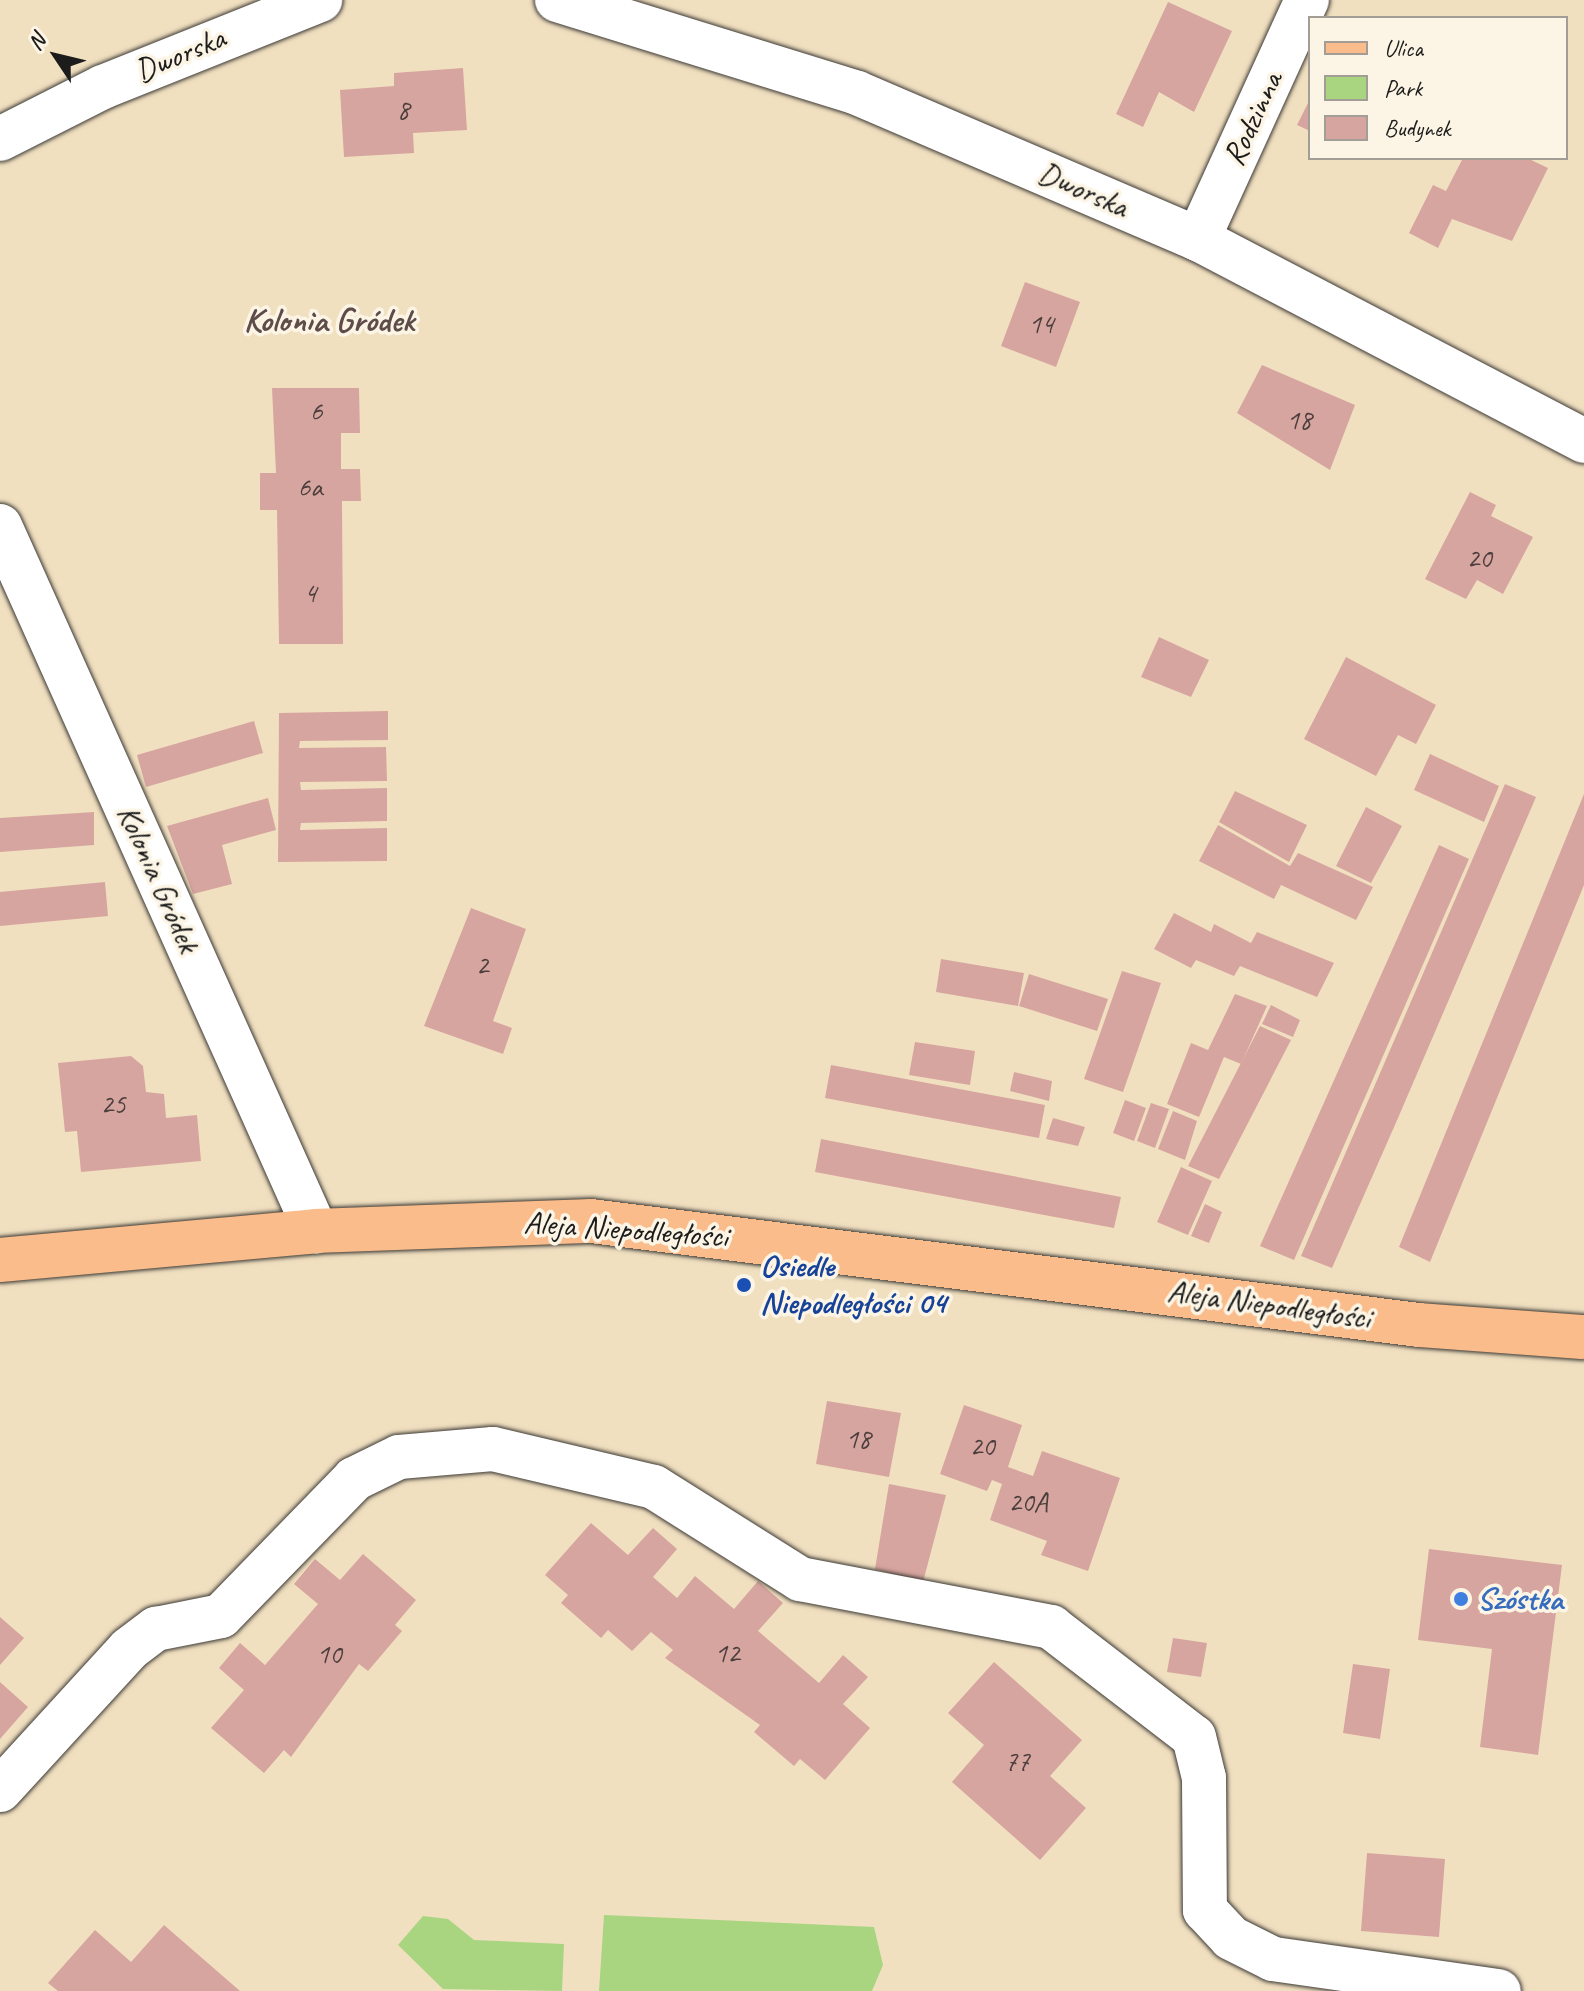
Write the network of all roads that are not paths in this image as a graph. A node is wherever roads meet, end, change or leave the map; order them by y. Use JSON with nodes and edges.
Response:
{"nodes":[{"id":1,"x":320,"y":0,"type":"edge"},
{"id":2,"x":557,"y":0,"type":"edge"},
{"id":3,"x":1307,"y":0,"type":"edge"},
{"id":4,"x":0,"y":139,"type":"edge"},
{"id":5,"x":1198,"y":239,"type":"junction"},
{"id":6,"x":1584,"y":441,"type":"edge"},
{"id":7,"x":0,"y":526,"type":"edge"},
{"id":8,"x":316,"y":1231,"type":"junction"},
{"id":9,"x":0,"y":1260,"type":"edge"},
{"id":10,"x":1584,"y":1337,"type":"edge"},
{"id":11,"x":0,"y":1790,"type":"edge"},
{"id":12,"x":1499,"y":1991,"type":"edge"}],
"edges":[{"from":1,"to":4,"type":"street","name":"Dworska"},
{"from":2,"to":5,"type":"street","name":"Dworska"},
{"from":3,"to":5,"type":"street","name":"Rodzinna"},
{"from":5,"to":6,"type":"street","name":"Dworska"},
{"from":7,"to":8,"type":"street","name":"Kolonia Gródek"},
{"from":8,"to":9,"type":"main road","name":"Aleja Niepodległości"},
{"from":8,"to":10,"type":"main road","name":"Aleja Niepodległości"},
{"from":11,"to":12,"type":"street"}]}
